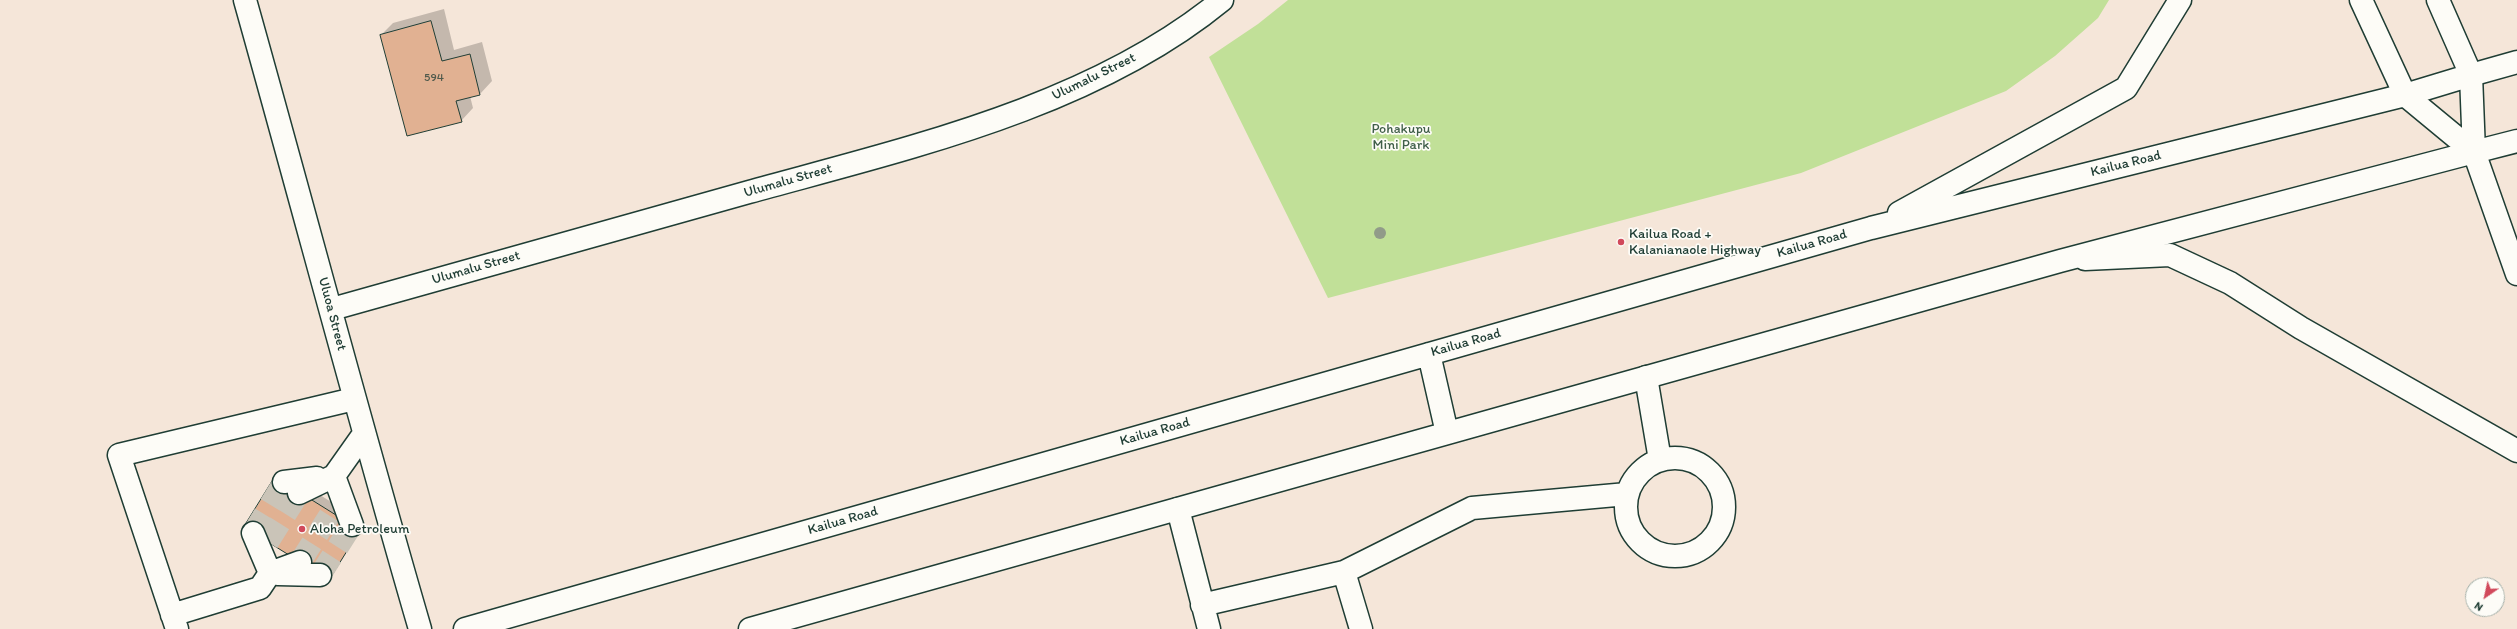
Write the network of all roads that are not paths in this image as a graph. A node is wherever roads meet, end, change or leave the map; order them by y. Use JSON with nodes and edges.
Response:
{"nodes":[{"id":1,"x":245,"y":0,"type":"edge"},
{"id":2,"x":1222,"y":0,"type":"edge"},
{"id":3,"x":2180,"y":0,"type":"edge"},
{"id":4,"x":2361,"y":0,"type":"edge"},
{"id":5,"x":2438,"y":0,"type":"edge"},
{"id":6,"x":2517,"y":62,"type":"edge"},
{"id":7,"x":2471,"y":75,"type":"junction"},
{"id":8,"x":2405,"y":95,"type":"junction"},
{"id":9,"x":2517,"y":141,"type":"edge"},
{"id":10,"x":2474,"y":152,"type":"junction"},
{"id":11,"x":1871,"y":228,"type":"junction"},
{"id":12,"x":2060,"y":261,"type":"junction"},
{"id":13,"x":2517,"y":274,"type":"edge"},
{"id":14,"x":332,"y":309,"type":"junction"},
{"id":15,"x":1429,"y":354,"type":"junction"},
{"id":16,"x":1646,"y":377,"type":"junction"},
{"id":17,"x":354,"y":399,"type":"junction"},
{"id":18,"x":1447,"y":434,"type":"junction"},
{"id":19,"x":363,"y":435,"type":"junction"},
{"id":20,"x":2517,"y":451,"type":"edge"},
{"id":21,"x":1660,"y":460,"type":"junction"},
{"id":22,"x":334,"y":476,"type":"junction"},
{"id":23,"x":292,"y":488,"type":"tunnel mouth"},
{"id":24,"x":1627,"y":494,"type":"junction"},
{"id":25,"x":1178,"y":509,"type":"junction"},
{"id":26,"x":331,"y":513,"type":"tunnel mouth"},
{"id":27,"x":352,"y":525,"type":"dead end"},
{"id":28,"x":261,"y":538,"type":"dead end"},
{"id":29,"x":300,"y":562,"type":"tunnel mouth"},
{"id":30,"x":1344,"y":572,"type":"junction"},
{"id":31,"x":270,"y":573,"type":"junction"},
{"id":32,"x":320,"y":575,"type":"dead end"},
{"id":33,"x":1202,"y":605,"type":"junction"},
{"id":34,"x":174,"y":622,"type":"edge"},
{"id":35,"x":420,"y":629,"type":"edge"},
{"id":36,"x":465,"y":629,"type":"edge"},
{"id":37,"x":750,"y":629,"type":"edge"},
{"id":38,"x":1208,"y":629,"type":"edge"},
{"id":39,"x":1361,"y":629,"type":"edge"}],
"edges":[{"from":1,"to":14,"type":"main road","name":"Uluoa Street"},
{"from":2,"to":14,"type":"main road","name":"Ulumalu Street"},
{"from":3,"to":11,"type":"main road"},
{"from":4,"to":8,"type":"main road"},
{"from":5,"to":7,"type":"main road"},
{"from":6,"to":7,"type":"main road","name":"Kailua Road"},
{"from":7,"to":8,"type":"main road","name":"Kailua Road"},
{"from":7,"to":10,"type":"main road"},
{"from":8,"to":10,"type":"main road"},
{"from":8,"to":11,"type":"main road","name":"Kailua Road"},
{"from":9,"to":10,"type":"main road"},
{"from":10,"to":12,"type":"main road"},
{"from":10,"to":13,"type":"main road"},
{"from":11,"to":15,"type":"main road","name":"Kailua Road"},
{"from":12,"to":16,"type":"main road"},
{"from":12,"to":20,"type":"main road"},
{"from":14,"to":17,"type":"main road","name":"Uluoa Street"},
{"from":15,"to":18,"type":"main road"},
{"from":15,"to":36,"type":"main road","name":"Kailua Road"},
{"from":16,"to":18,"type":"main road"},
{"from":16,"to":21,"type":"main road"},
{"from":17,"to":19,"type":"main road","name":"Uluoa Street"},
{"from":17,"to":34,"type":"main road"},
{"from":18,"to":25,"type":"main road"},
{"from":19,"to":22,"type":"main road"},
{"from":19,"to":35,"type":"main road","name":"Uluoa Street"},
{"from":21,"to":24,"type":"main road"},
{"from":21,"to":24,"type":"main road"},
{"from":22,"to":23,"type":"main road"},
{"from":22,"to":26,"type":"main road"},
{"from":22,"to":27,"type":"main road"},
{"from":24,"to":30,"type":"main road"},
{"from":25,"to":33,"type":"main road"},
{"from":25,"to":37,"type":"main road"},
{"from":28,"to":31,"type":"main road"},
{"from":29,"to":31,"type":"main road"},
{"from":30,"to":33,"type":"main road"},
{"from":30,"to":39,"type":"main road"},
{"from":31,"to":32,"type":"main road"},
{"from":31,"to":34,"type":"main road"},
{"from":33,"to":38,"type":"main road"}]}
